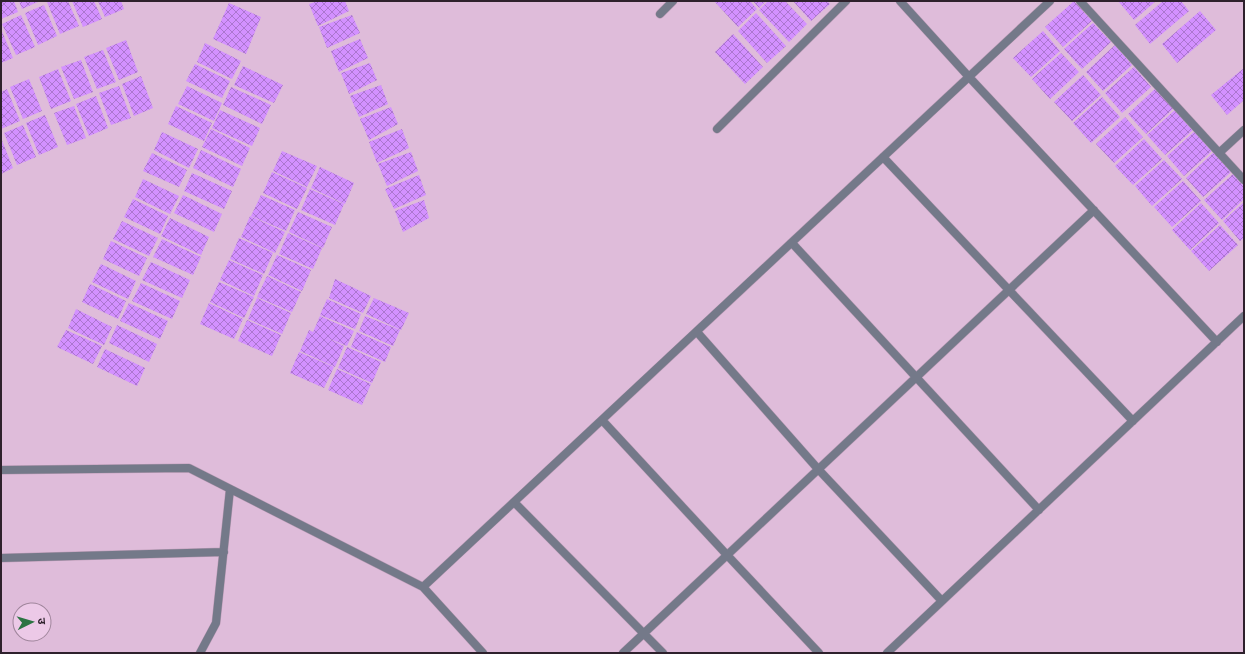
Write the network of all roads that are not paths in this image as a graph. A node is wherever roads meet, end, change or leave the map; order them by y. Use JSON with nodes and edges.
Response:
{"nodes":[{"id":1,"x":673,"y":1,"type":"edge"},
{"id":2,"x":846,"y":1,"type":"edge"},
{"id":3,"x":900,"y":1,"type":"edge"},
{"id":4,"x":1050,"y":1,"type":"edge"},
{"id":5,"x":1080,"y":1,"type":"edge"},
{"id":6,"x":660,"y":14,"type":"dead end"},
{"id":7,"x":969,"y":77,"type":"junction"},
{"id":8,"x":717,"y":129,"type":"dead end"},
{"id":9,"x":1244,"y":130,"type":"edge"},
{"id":10,"x":1219,"y":153,"type":"junction"},
{"id":11,"x":883,"y":157,"type":"junction"},
{"id":12,"x":1244,"y":180,"type":"edge"},
{"id":13,"x":1094,"y":210,"type":"junction"},
{"id":14,"x":792,"y":243,"type":"junction"},
{"id":15,"x":1008,"y":291,"type":"junction"},
{"id":16,"x":1244,"y":316,"type":"edge"},
{"id":17,"x":697,"y":332,"type":"junction"},
{"id":18,"x":1217,"y":342,"type":"junction"},
{"id":19,"x":916,"y":377,"type":"junction"},
{"id":20,"x":602,"y":420,"type":"junction"},
{"id":21,"x":1132,"y":421,"type":"junction"},
{"id":22,"x":818,"y":469,"type":"junction"},
{"id":23,"x":1,"y":470,"type":"edge"},
{"id":24,"x":230,"y":489,"type":"junction"},
{"id":25,"x":514,"y":502,"type":"junction"},
{"id":26,"x":1039,"y":510,"type":"junction"},
{"id":27,"x":224,"y":552,"type":"junction"},
{"id":28,"x":727,"y":555,"type":"junction"},
{"id":29,"x":1,"y":558,"type":"edge"},
{"id":30,"x":423,"y":587,"type":"junction"},
{"id":31,"x":942,"y":601,"type":"junction"},
{"id":32,"x":644,"y":633,"type":"junction"},
{"id":33,"x":200,"y":653,"type":"edge"},
{"id":34,"x":483,"y":653,"type":"edge"},
{"id":35,"x":623,"y":653,"type":"edge"},
{"id":36,"x":663,"y":653,"type":"edge"},
{"id":37,"x":820,"y":653,"type":"edge"},
{"id":38,"x":887,"y":653,"type":"edge"}],
"edges":[{"from":1,"to":6,"type":"street"},
{"from":2,"to":8,"type":"street"},
{"from":3,"to":7,"type":"street"},
{"from":4,"to":7,"type":"street"},
{"from":5,"to":10,"type":"street"},
{"from":7,"to":11,"type":"street"},
{"from":7,"to":13,"type":"street"},
{"from":9,"to":10,"type":"street"},
{"from":10,"to":12,"type":"street"},
{"from":11,"to":14,"type":"street"},
{"from":11,"to":15,"type":"street"},
{"from":13,"to":15,"type":"street"},
{"from":13,"to":18,"type":"street"},
{"from":14,"to":17,"type":"street"},
{"from":14,"to":19,"type":"street"},
{"from":15,"to":19,"type":"street"},
{"from":15,"to":21,"type":"street"},
{"from":16,"to":18,"type":"street"},
{"from":17,"to":20,"type":"street"},
{"from":17,"to":22,"type":"street"},
{"from":18,"to":21,"type":"street"},
{"from":19,"to":22,"type":"street"},
{"from":19,"to":26,"type":"street"},
{"from":20,"to":25,"type":"street"},
{"from":20,"to":28,"type":"street"},
{"from":21,"to":26,"type":"street"},
{"from":22,"to":28,"type":"street"},
{"from":22,"to":31,"type":"street"},
{"from":23,"to":24,"type":"street"},
{"from":24,"to":27,"type":"street"},
{"from":24,"to":30,"type":"street"},
{"from":25,"to":30,"type":"street"},
{"from":25,"to":32,"type":"street"},
{"from":26,"to":31,"type":"street"},
{"from":27,"to":29,"type":"street"},
{"from":27,"to":33,"type":"street"},
{"from":28,"to":32,"type":"street"},
{"from":28,"to":37,"type":"street"},
{"from":30,"to":34,"type":"street"},
{"from":31,"to":38,"type":"street"},
{"from":32,"to":35,"type":"street"},
{"from":32,"to":36,"type":"street"}]}
